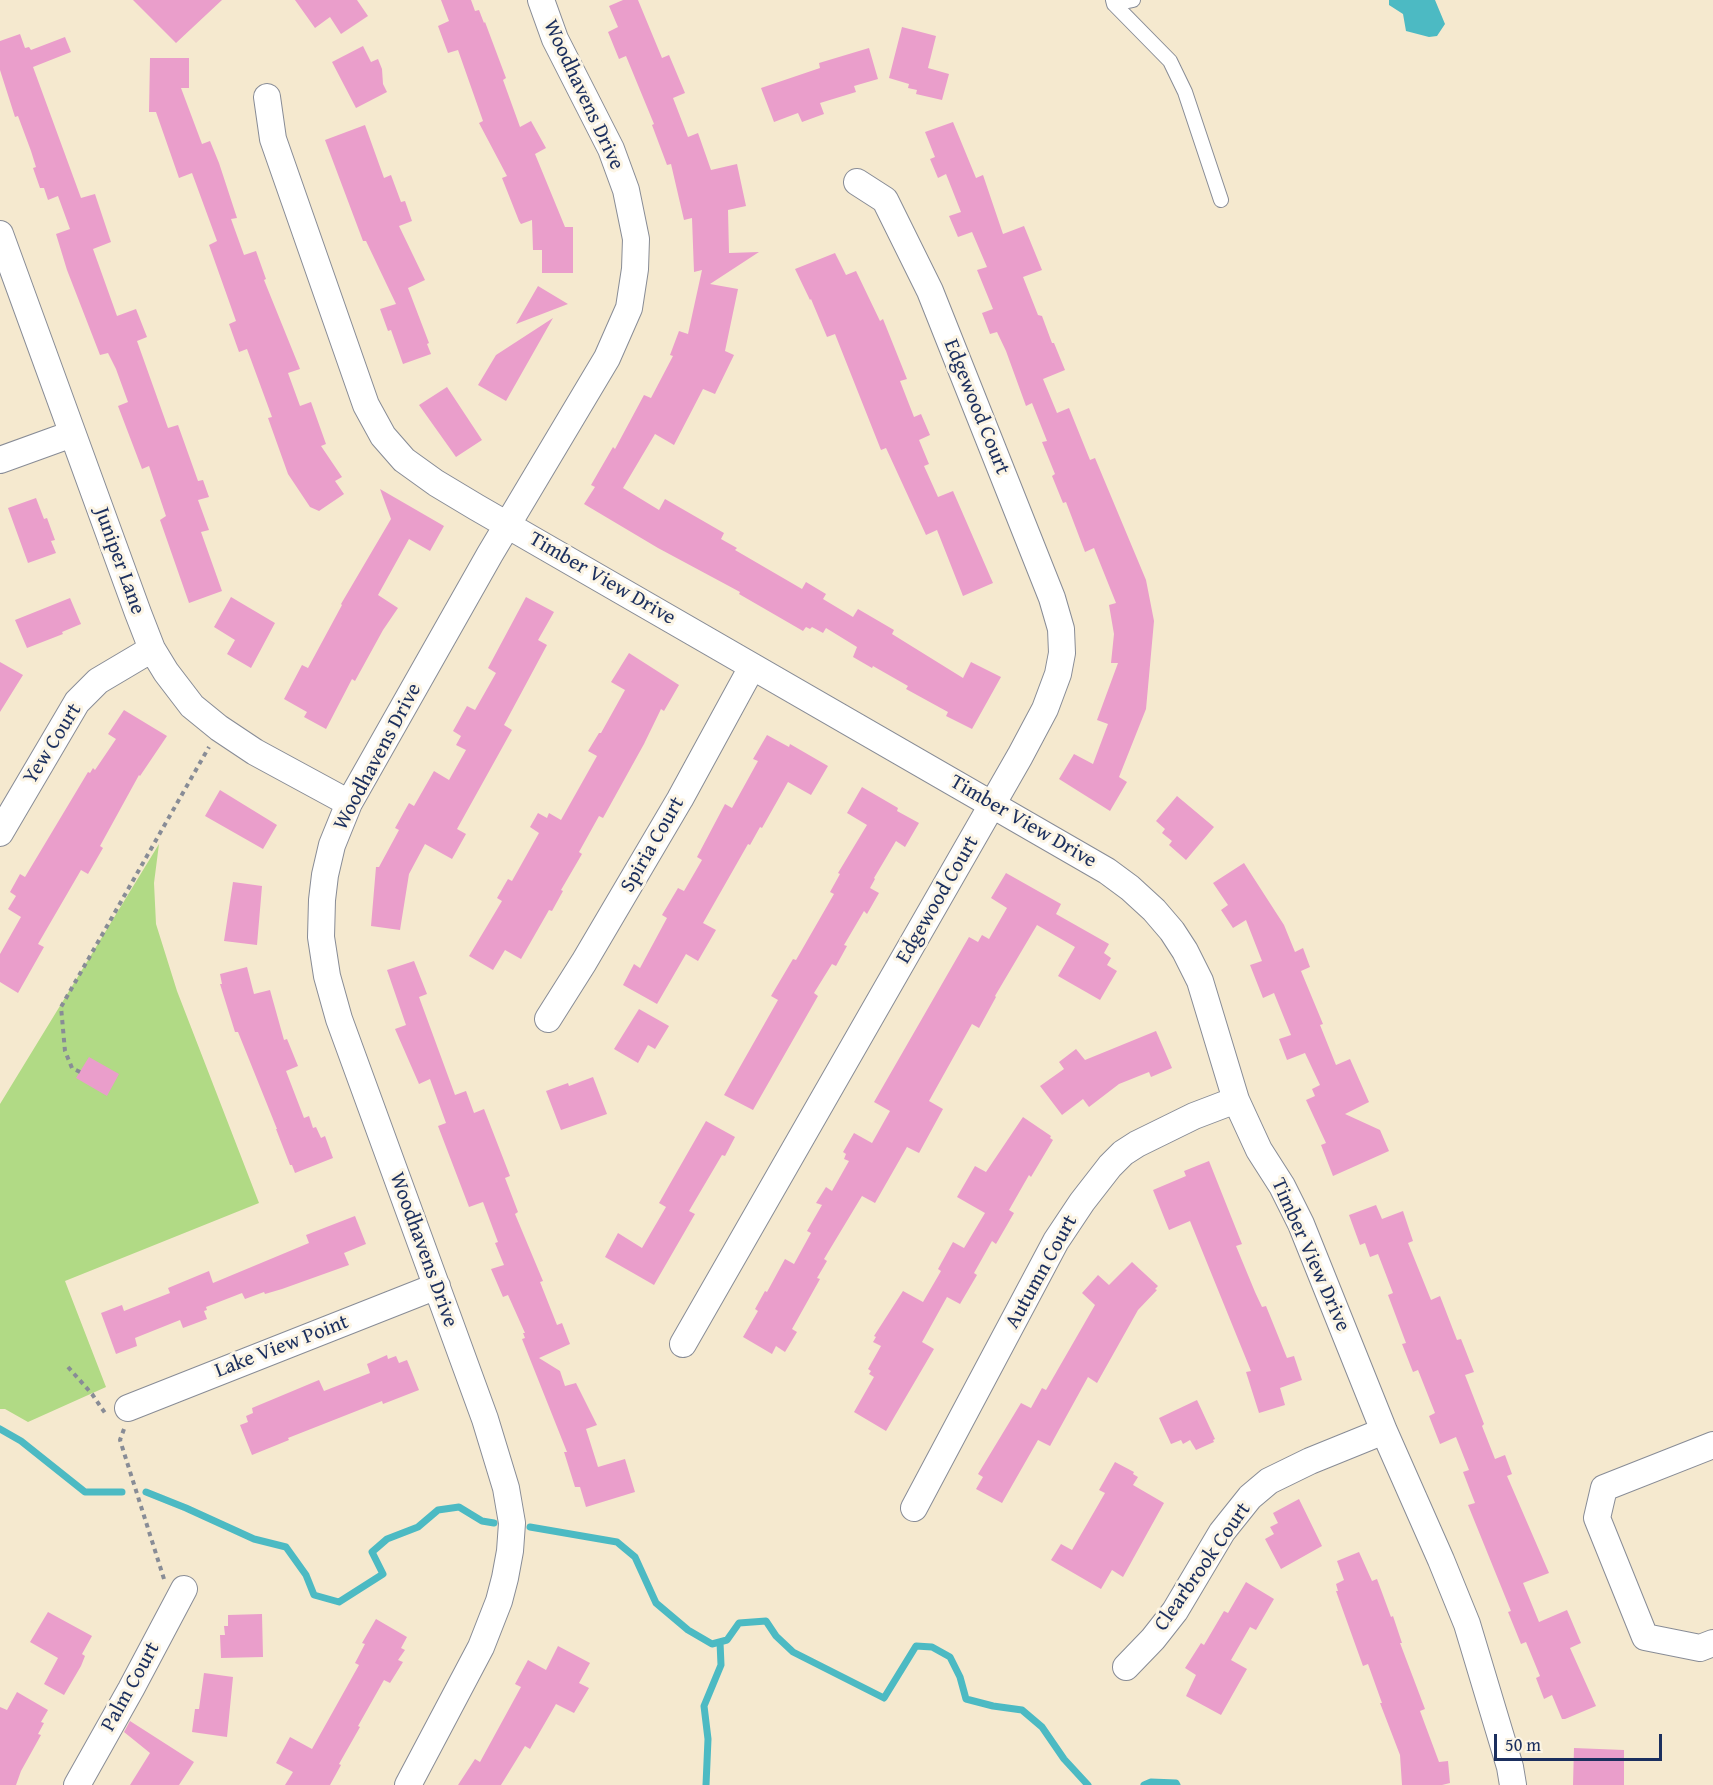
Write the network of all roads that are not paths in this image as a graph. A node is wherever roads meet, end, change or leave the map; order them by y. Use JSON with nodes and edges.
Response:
{"nodes":[{"id":1,"x":541,"y":0,"type":"edge"},
{"id":2,"x":1133,"y":0,"type":"edge"},
{"id":3,"x":1113,"y":2,"type":"edge"},
{"id":4,"x":267,"y":97,"type":"dead end"},
{"id":5,"x":856,"y":182,"type":"dead end"},
{"id":6,"x":1221,"y":200,"type":"dead end"},
{"id":7,"x":0,"y":234,"type":"edge"},
{"id":8,"x":72,"y":434,"type":"junction"},
{"id":9,"x":0,"y":460,"type":"edge"},
{"id":10,"x":508,"y":525,"type":"junction"},
{"id":11,"x":152,"y":649,"type":"junction"},
{"id":12,"x":752,"y":667,"type":"junction"},
{"id":13,"x":349,"y":803,"type":"junction"},
{"id":14,"x":993,"y":804,"type":"junction"},
{"id":15,"x":0,"y":833,"type":"edge"},
{"id":16,"x":548,"y":1019,"type":"dead end"},
{"id":17,"x":1236,"y":1100,"type":"junction"},
{"id":18,"x":437,"y":1287,"type":"junction"},
{"id":19,"x":683,"y":1344,"type":"dead end"},
{"id":20,"x":117,"y":1412,"type":"road end"},
{"id":21,"x":1384,"y":1431,"type":"junction"},
{"id":22,"x":1713,"y":1445,"type":"edge"},
{"id":23,"x":914,"y":1508,"type":"dead end"},
{"id":24,"x":179,"y":1598,"type":"road end"},
{"id":25,"x":1713,"y":1643,"type":"edge"},
{"id":26,"x":1126,"y":1667,"type":"dead end"},
{"id":27,"x":77,"y":1785,"type":"edge"},
{"id":28,"x":408,"y":1785,"type":"edge"},
{"id":29,"x":1513,"y":1785,"type":"edge"}],
"edges":[{"from":1,"to":10,"type":"street","name":"Woodhavens Drive"},
{"from":2,"to":3,"type":"lane"},
{"from":3,"to":6,"type":"lane"},
{"from":4,"to":10,"type":"street","name":"Timber View Drive"},
{"from":5,"to":14,"type":"street","name":"Edgewood Court"},
{"from":7,"to":8,"type":"street","name":"Juniper Lane"},
{"from":8,"to":9,"type":"street"},
{"from":8,"to":11,"type":"street","name":"Juniper Lane"},
{"from":10,"to":12,"type":"street","name":"Timber View Drive"},
{"from":10,"to":13,"type":"street","name":"Woodhavens Drive"},
{"from":11,"to":13,"type":"street","name":"Juniper Lane"},
{"from":11,"to":15,"type":"street","name":"Yew Court"},
{"from":12,"to":14,"type":"street","name":"Timber View Drive"},
{"from":12,"to":16,"type":"street","name":"Spiria Court"},
{"from":13,"to":18,"type":"street","name":"Woodhavens Drive"},
{"from":14,"to":17,"type":"street","name":"Timber View Drive"},
{"from":14,"to":19,"type":"street","name":"Edgewood Court"},
{"from":17,"to":21,"type":"street","name":"Timber View Drive"},
{"from":17,"to":23,"type":"street","name":"Autumn Court"},
{"from":18,"to":20,"type":"street","name":"Lake View Point"},
{"from":18,"to":28,"type":"street","name":"Woodhavens Drive"},
{"from":21,"to":26,"type":"street","name":"Clearbrook Court"},
{"from":21,"to":29,"type":"street","name":"Timber View Drive"},
{"from":22,"to":25,"type":"street"},
{"from":24,"to":27,"type":"street","name":"Palm Court"}]}
